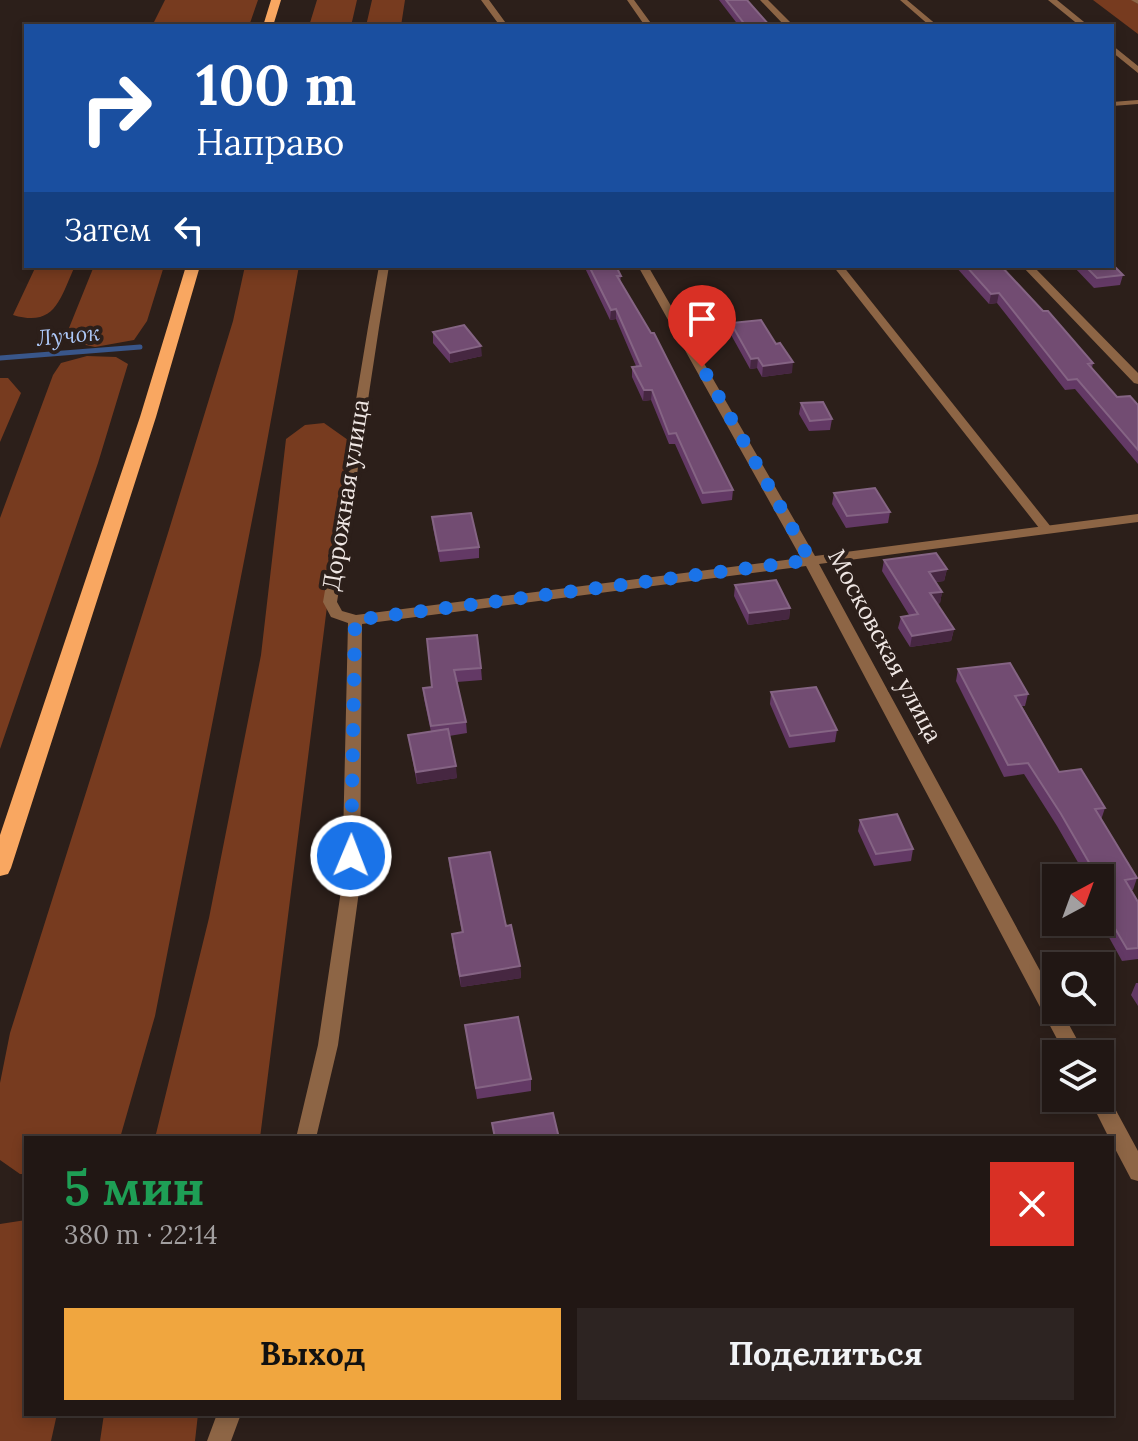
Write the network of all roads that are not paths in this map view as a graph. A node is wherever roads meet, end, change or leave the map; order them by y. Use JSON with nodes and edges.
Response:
{"nodes":[{"id":1,"x":276,"y":0,"type":"edge"},
{"id":2,"x":485,"y":0,"type":"edge"},
{"id":3,"x":630,"y":0,"type":"edge"},
{"id":4,"x":764,"y":0,"type":"edge"},
{"id":5,"x":903,"y":0,"type":"edge"},
{"id":6,"x":1052,"y":0,"type":"edge"},
{"id":7,"x":269,"y":24,"type":"edge"},
{"id":8,"x":503,"y":24,"type":"edge"},
{"id":9,"x":648,"y":24,"type":"edge"},
{"id":10,"x":788,"y":24,"type":"edge"},
{"id":11,"x":932,"y":24,"type":"edge"},
{"id":12,"x":1082,"y":24,"type":"edge"},
{"id":13,"x":1114,"y":50,"type":"edge"},
{"id":14,"x":1138,"y":70,"type":"edge"},
{"id":15,"x":1138,"y":102,"type":"edge"},
{"id":16,"x":1114,"y":104,"type":"edge"},
{"id":17,"x":192,"y":268,"type":"edge"},
{"id":18,"x":384,"y":268,"type":"edge"},
{"id":19,"x":644,"y":268,"type":"edge"},
{"id":20,"x":840,"y":268,"type":"edge"},
{"id":21,"x":1029,"y":268,"type":"edge"},
{"id":22,"x":1138,"y":380,"type":"edge"},
{"id":23,"x":1138,"y":518,"type":"edge"},
{"id":24,"x":1047,"y":530,"type":"junction"},
{"id":25,"x":810,"y":560,"type":"junction"},
{"id":26,"x":355,"y":620,"type":"junction"},
{"id":27,"x":0,"y":868,"type":"edge"},
{"id":28,"x":1067,"y":1040,"type":"edge"},
{"id":29,"x":1106,"y":1112,"type":"edge"},
{"id":30,"x":306,"y":1136,"type":"edge"},
{"id":31,"x":1138,"y":1172,"type":"edge"},
{"id":32,"x":228,"y":1416,"type":"edge"},
{"id":33,"x":219,"y":1441,"type":"edge"}],
"edges":[{"from":1,"to":7,"type":"main road"},
{"from":2,"to":8,"type":"street"},
{"from":3,"to":9,"type":"lane"},
{"from":4,"to":10,"type":"street"},
{"from":5,"to":11,"type":"lane"},
{"from":6,"to":12,"type":"street"},
{"from":13,"to":14,"type":"street"},
{"from":15,"to":16,"type":"lane"},
{"from":17,"to":27,"type":"main road"},
{"from":18,"to":26,"type":"street","name":"Дорожная улица"},
{"from":19,"to":25,"type":"street","name":"Московская улица"},
{"from":20,"to":24,"type":"lane"},
{"from":21,"to":22,"type":"street"},
{"from":23,"to":24,"type":"street"},
{"from":24,"to":25,"type":"street"},
{"from":25,"to":26,"type":"street"},
{"from":25,"to":28,"type":"street","name":"Московская улица"},
{"from":26,"to":30,"type":"street","name":"Дорожная улица"},
{"from":29,"to":31,"type":"street"},
{"from":32,"to":33,"type":"street"}]}
